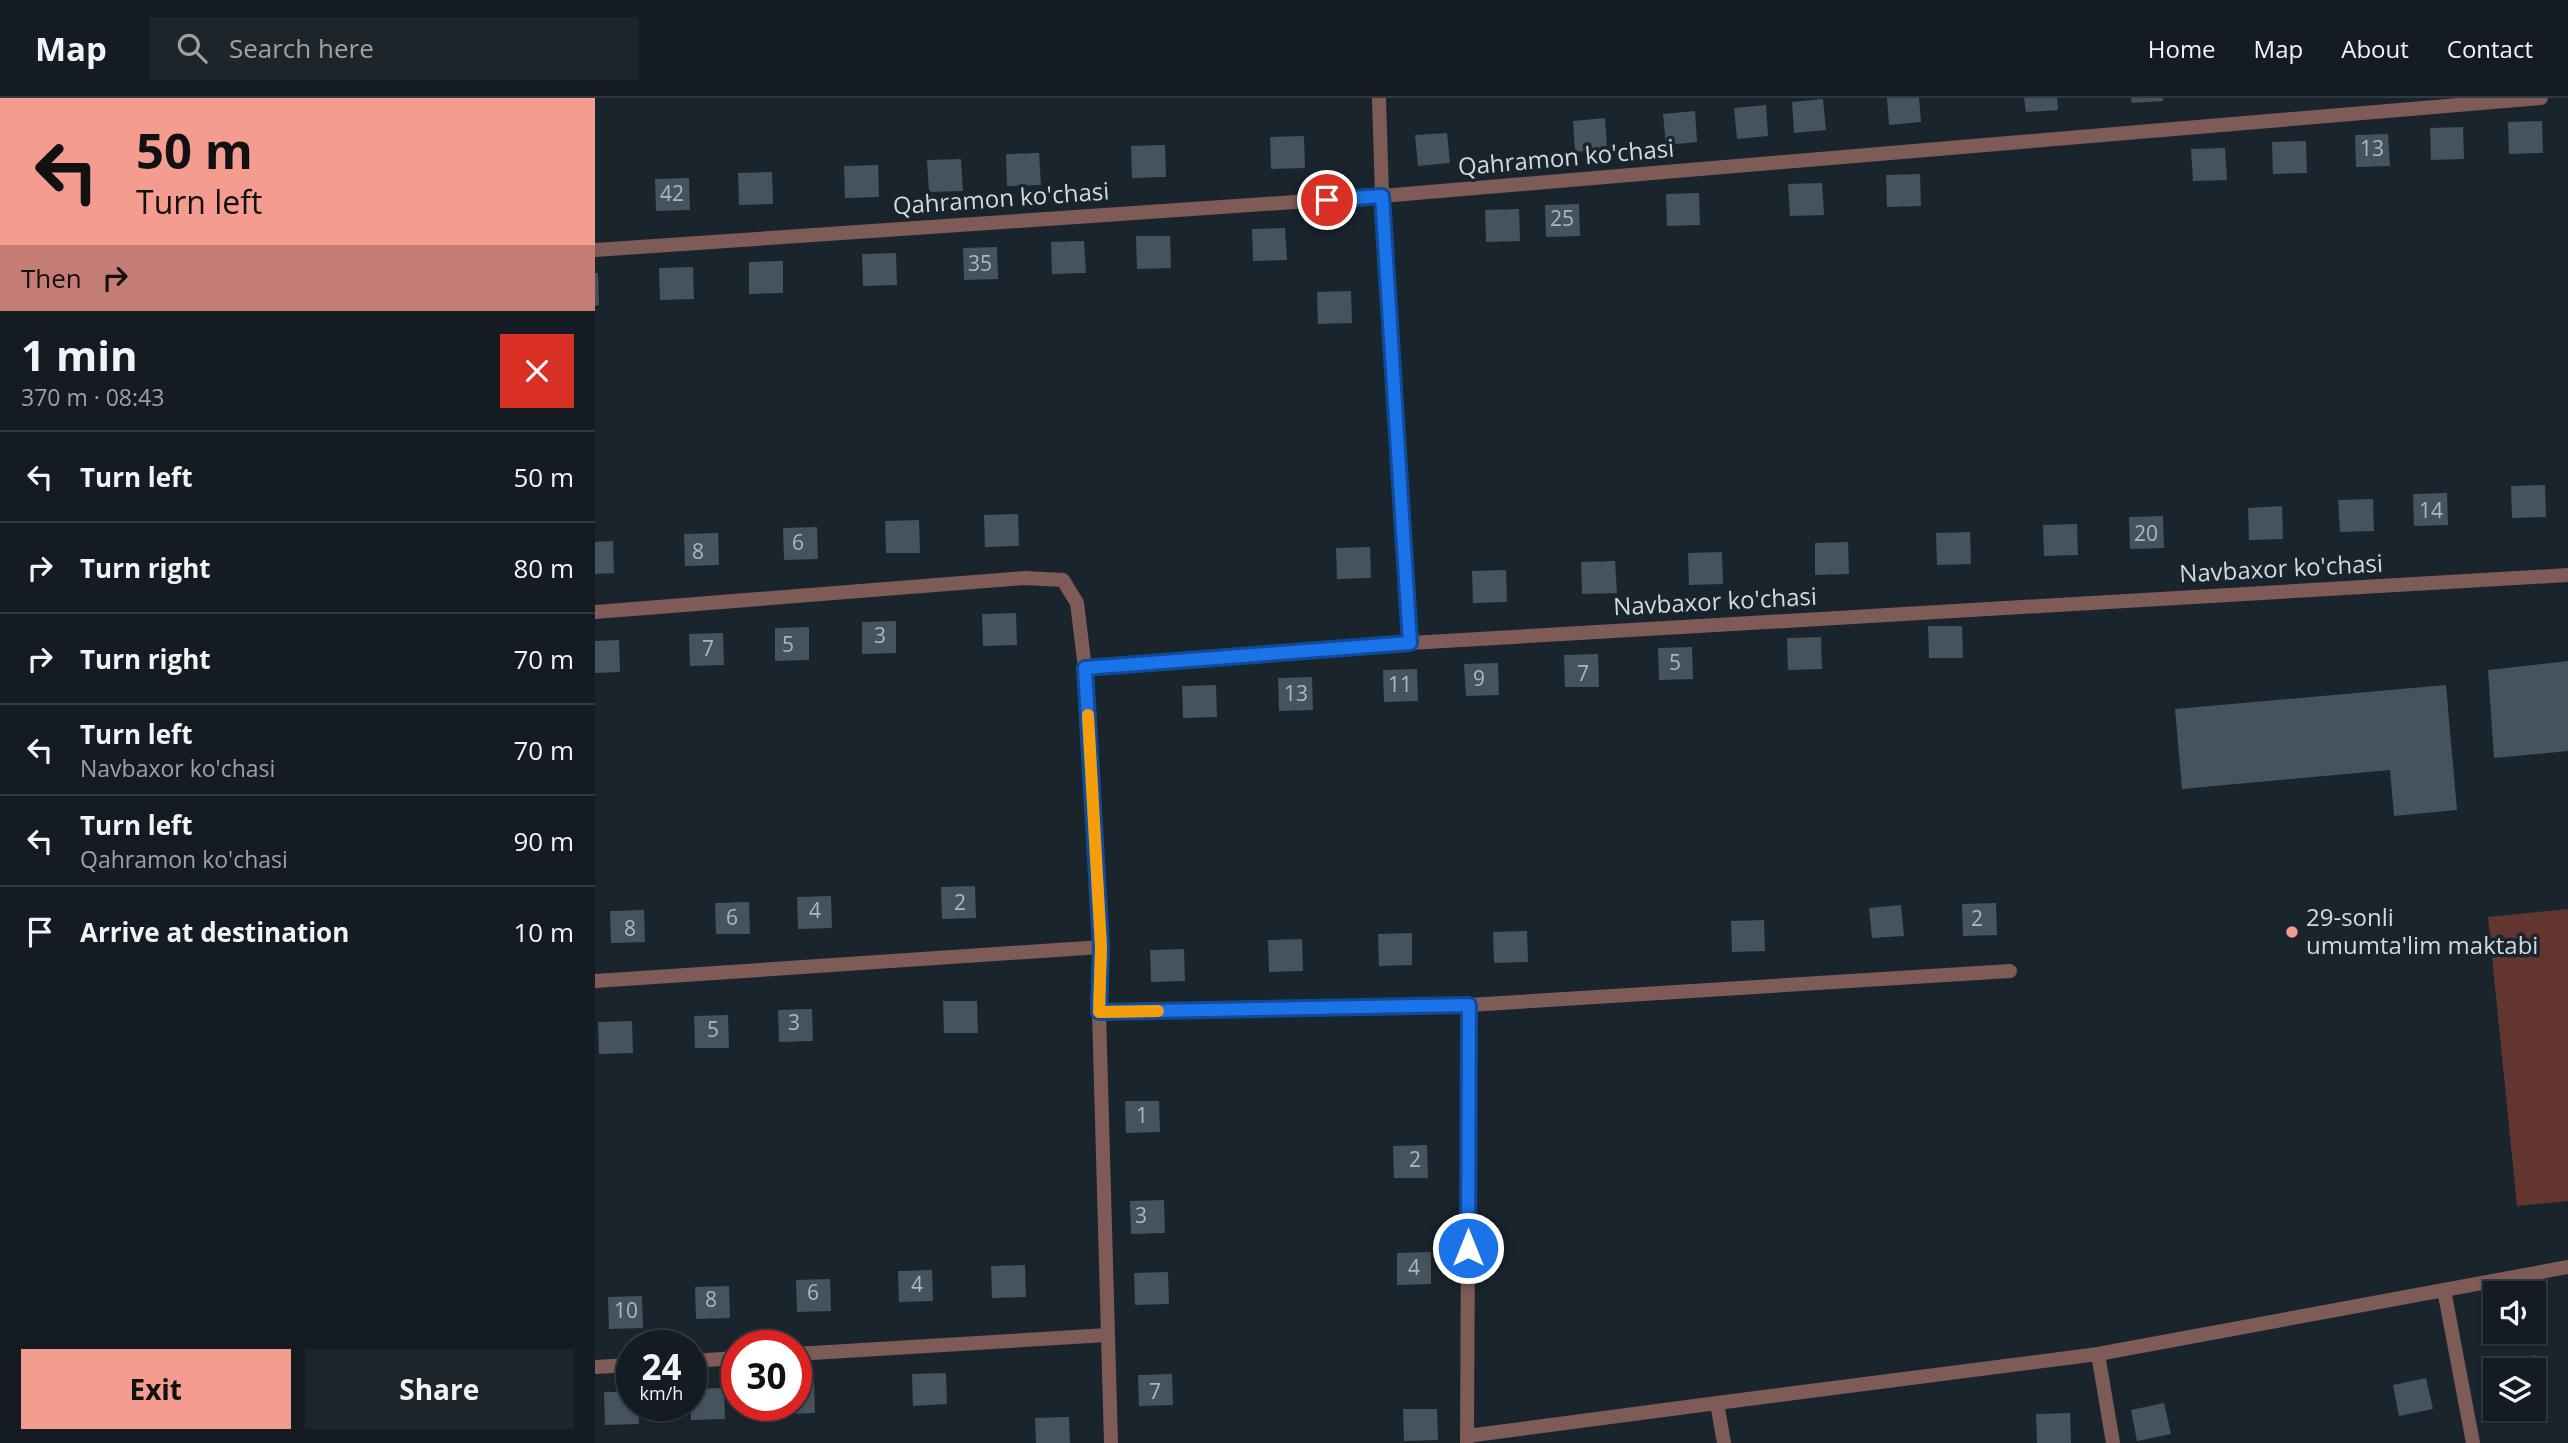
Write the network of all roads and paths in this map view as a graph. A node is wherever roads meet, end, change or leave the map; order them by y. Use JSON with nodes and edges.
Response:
{"nodes":[{"id":1,"x":1379,"y":98,"type":"edge"},
{"id":2,"x":2541,"y":98,"type":"edge"},
{"id":3,"x":1382,"y":196,"type":"junction"},
{"id":4,"x":595,"y":250,"type":"edge"},
{"id":5,"x":2568,"y":575,"type":"edge"},
{"id":6,"x":595,"y":612,"type":"edge"},
{"id":7,"x":1410,"y":643,"type":"junction"},
{"id":8,"x":1085,"y":668,"type":"junction"},
{"id":9,"x":1101,"y":947,"type":"junction"},
{"id":10,"x":2010,"y":971,"type":"dead end"},
{"id":11,"x":595,"y":981,"type":"edge"},
{"id":12,"x":1469,"y":1005,"type":"junction"},
{"id":13,"x":1099,"y":1012,"type":"junction"},
{"id":14,"x":2568,"y":1267,"type":"edge"},
{"id":15,"x":2444,"y":1290,"type":"junction"},
{"id":16,"x":1107,"y":1335,"type":"junction"},
{"id":17,"x":812,"y":1353,"type":"edge"},
{"id":18,"x":2098,"y":1354,"type":"junction"},
{"id":19,"x":616,"y":1366,"type":"edge"},
{"id":20,"x":595,"y":1367,"type":"edge"},
{"id":21,"x":1717,"y":1403,"type":"junction"},
{"id":22,"x":1467,"y":1440,"type":"edge"},
{"id":23,"x":1111,"y":1443,"type":"edge"},
{"id":24,"x":1724,"y":1443,"type":"edge"},
{"id":25,"x":2113,"y":1443,"type":"edge"},
{"id":26,"x":2473,"y":1443,"type":"edge"}],
"edges":[{"from":1,"to":3,"type":"street"},
{"from":2,"to":3,"type":"street","name":"Qahramon ko'chasi"},
{"from":3,"to":4,"type":"street","name":"Qahramon ko'chasi"},
{"from":3,"to":7,"type":"street"},
{"from":5,"to":7,"type":"street","name":"Navbaxor ko'chasi"},
{"from":6,"to":8,"type":"street"},
{"from":7,"to":8,"type":"street","name":"Navbaxor ko'chasi"},
{"from":8,"to":9,"type":"street"},
{"from":9,"to":11,"type":"street"},
{"from":9,"to":13,"type":"street"},
{"from":10,"to":12,"type":"street"},
{"from":12,"to":13,"type":"street"},
{"from":12,"to":22,"type":"street"},
{"from":13,"to":16,"type":"street"},
{"from":14,"to":15,"type":"street"},
{"from":15,"to":18,"type":"street"},
{"from":15,"to":26,"type":"street"},
{"from":16,"to":17,"type":"street"},
{"from":16,"to":23,"type":"street"},
{"from":18,"to":21,"type":"street"},
{"from":18,"to":25,"type":"street"},
{"from":19,"to":20,"type":"street"},
{"from":21,"to":22,"type":"street"},
{"from":21,"to":24,"type":"street"}]}
